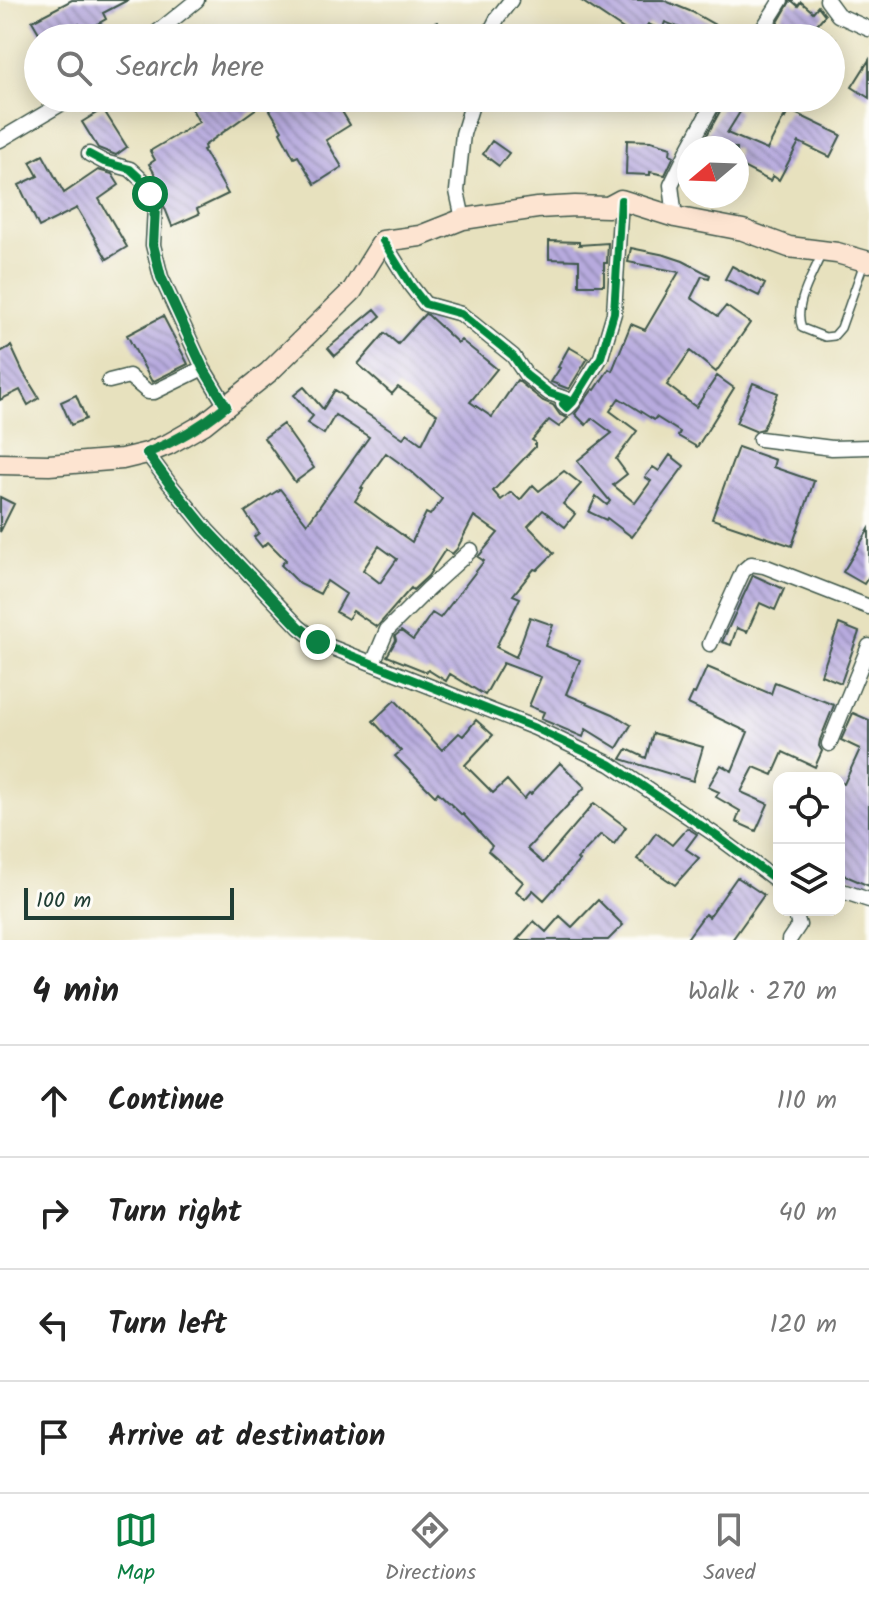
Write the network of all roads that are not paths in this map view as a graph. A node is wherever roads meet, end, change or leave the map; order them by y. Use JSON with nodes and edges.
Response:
{"nodes":[{"id":1,"x":197,"y":0,"type":"edge"},
{"id":2,"x":511,"y":0,"type":"edge"},
{"id":3,"x":781,"y":0,"type":"edge"},
{"id":4,"x":827,"y":0,"type":"edge"},
{"id":5,"x":167,"y":24,"type":"edge"},
{"id":6,"x":494,"y":24,"type":"edge"},
{"id":7,"x":766,"y":24,"type":"edge"},
{"id":8,"x":869,"y":29,"type":"edge"},
{"id":9,"x":47,"y":112,"type":"edge"},
{"id":10,"x":470,"y":112,"type":"edge"},
{"id":11,"x":708,"y":112,"type":"edge"},
{"id":12,"x":695,"y":136,"type":"edge"},
{"id":13,"x":0,"y":140,"type":"edge"},
{"id":14,"x":89,"y":154,"type":"dead end"},
{"id":15,"x":677,"y":173,"type":"edge"},
{"id":16,"x":621,"y":200,"type":"junction"},
{"id":17,"x":675,"y":217,"type":"junction"},
{"id":18,"x":463,"y":219,"type":"junction"},
{"id":19,"x":383,"y":241,"type":"junction"},
{"id":20,"x":823,"y":251,"type":"junction"},
{"id":21,"x":867,"y":261,"type":"edge"},
{"id":22,"x":203,"y":368,"type":"junction"},
{"id":23,"x":109,"y":381,"type":"dead end"},
{"id":24,"x":226,"y":406,"type":"junction"},
{"id":25,"x":760,"y":439,"type":"dead end"},
{"id":26,"x":869,"y":447,"type":"edge"},
{"id":27,"x":147,"y":453,"type":"junction"},
{"id":28,"x":0,"y":464,"type":"edge"},
{"id":29,"x":471,"y":550,"type":"dead end"},
{"id":30,"x":869,"y":607,"type":"edge"},
{"id":31,"x":710,"y":644,"type":"dead end"},
{"id":32,"x":869,"y":646,"type":"edge"},
{"id":33,"x":373,"y":663,"type":"junction"},
{"id":34,"x":829,"y":744,"type":"dead end"},
{"id":35,"x":773,"y":878,"type":"edge"},
{"id":36,"x":845,"y":892,"type":"edge"},
{"id":37,"x":869,"y":900,"type":"edge"},
{"id":38,"x":796,"y":916,"type":"edge"},
{"id":39,"x":789,"y":940,"type":"edge"}],
"edges":[{"from":1,"to":5,"type":"street"},
{"from":2,"to":6,"type":"street"},
{"from":3,"to":7,"type":"street"},
{"from":4,"to":8,"type":"street"},
{"from":9,"to":13,"type":"street"},
{"from":10,"to":18,"type":"street"},
{"from":11,"to":12,"type":"street"},
{"from":14,"to":22,"type":"street"},
{"from":15,"to":17,"type":"street"},
{"from":16,"to":17,"type":"main road"},
{"from":16,"to":18,"type":"main road"},
{"from":16,"to":19,"type":"street"},
{"from":17,"to":20,"type":"main road"},
{"from":18,"to":19,"type":"main road"},
{"from":19,"to":24,"type":"main road"},
{"from":20,"to":21,"type":"main road"},
{"from":20,"to":21,"type":"lane"},
{"from":22,"to":23,"type":"street"},
{"from":22,"to":24,"type":"street"},
{"from":24,"to":27,"type":"main road"},
{"from":25,"to":26,"type":"street"},
{"from":27,"to":28,"type":"main road"},
{"from":27,"to":33,"type":"street"},
{"from":29,"to":33,"type":"street"},
{"from":30,"to":31,"type":"street"},
{"from":32,"to":34,"type":"street"},
{"from":33,"to":35,"type":"street"},
{"from":36,"to":37,"type":"street"},
{"from":38,"to":39,"type":"street"}]}
